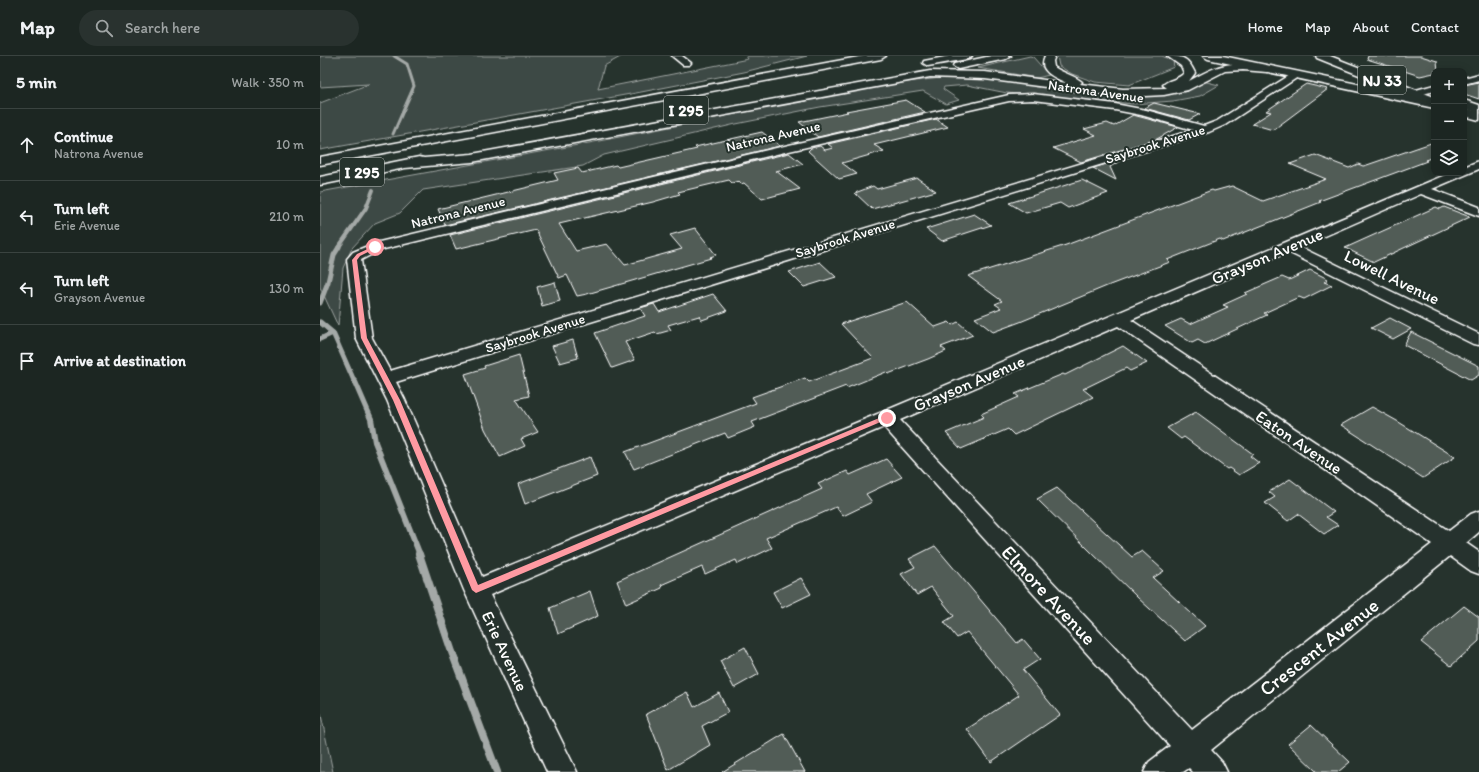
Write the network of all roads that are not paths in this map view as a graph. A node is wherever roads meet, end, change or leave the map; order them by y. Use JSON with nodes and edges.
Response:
{"nodes":[{"id":1,"x":676,"y":56,"type":"edge"},
{"id":2,"x":865,"y":56,"type":"edge"},
{"id":3,"x":881,"y":56,"type":"edge"},
{"id":4,"x":967,"y":56,"type":"edge"},
{"id":5,"x":1006,"y":56,"type":"edge"},
{"id":6,"x":1050,"y":56,"type":"edge"},
{"id":7,"x":1172,"y":56,"type":"edge"},
{"id":8,"x":1208,"y":56,"type":"edge"},
{"id":9,"x":1320,"y":56,"type":"edge"},
{"id":10,"x":804,"y":59,"type":"dead end"},
{"id":11,"x":686,"y":63,"type":"dead end"},
{"id":12,"x":1347,"y":66,"type":"junction"},
{"id":13,"x":1268,"y":69,"type":"junction"},
{"id":14,"x":1295,"y":75,"type":"junction"},
{"id":15,"x":1479,"y":77,"type":"edge"},
{"id":16,"x":1467,"y":80,"type":"edge"},
{"id":17,"x":863,"y":86,"type":"junction"},
{"id":18,"x":1350,"y":87,"type":"junction"},
{"id":19,"x":702,"y":89,"type":"junction"},
{"id":20,"x":1427,"y":92,"type":"edge"},
{"id":21,"x":1402,"y":97,"type":"junction"},
{"id":22,"x":644,"y":100,"type":"junction"},
{"id":23,"x":1431,"y":102,"type":"edge"},
{"id":24,"x":1467,"y":105,"type":"edge"},
{"id":25,"x":1479,"y":109,"type":"edge"},
{"id":26,"x":1467,"y":113,"type":"edge"},
{"id":27,"x":1479,"y":116,"type":"edge"},
{"id":28,"x":1205,"y":130,"type":"junction"},
{"id":29,"x":320,"y":161,"type":"edge"},
{"id":30,"x":405,"y":164,"type":"junction"},
{"id":31,"x":1479,"y":164,"type":"edge"},
{"id":32,"x":1467,"y":170,"type":"edge"},
{"id":33,"x":1453,"y":176,"type":"edge"},
{"id":34,"x":320,"y":181,"type":"edge"},
{"id":35,"x":1422,"y":190,"type":"junction"},
{"id":36,"x":1479,"y":212,"type":"edge"},
{"id":37,"x":1289,"y":247,"type":"junction"},
{"id":38,"x":354,"y":260,"type":"joint"},
{"id":39,"x":1118,"y":319,"type":"junction"},
{"id":40,"x":1479,"y":340,"type":"edge"},
{"id":41,"x":385,"y":379,"type":"junction"},
{"id":42,"x":887,"y":418,"type":"junction"},
{"id":43,"x":1479,"y":520,"type":"edge"},
{"id":44,"x":1449,"y":544,"type":"junction"},
{"id":45,"x":1479,"y":564,"type":"edge"},
{"id":46,"x":476,"y":590,"type":"junction"},
{"id":47,"x":1190,"y":749,"type":"junction"},
{"id":48,"x":562,"y":772,"type":"edge"},
{"id":49,"x":1159,"y":772,"type":"edge"},
{"id":50,"x":1212,"y":772,"type":"edge"}],
"edges":[{"from":1,"to":11,"type":"street"},
{"from":2,"to":19,"type":"main road"},
{"from":3,"to":19,"type":"main road","number":"I 295"},
{"from":4,"to":30,"type":"main road","number":"I 295"},
{"from":5,"to":17,"type":"main road"},
{"from":6,"to":7,"type":"main road"},
{"from":8,"to":13,"type":"main road"},
{"from":9,"to":12,"type":"main road","number":"NJ 33"},
{"from":10,"to":22,"type":"main road"},
{"from":12,"to":18,"type":"main road"},
{"from":12,"to":20,"type":"main road","number":"NJ 33"},
{"from":13,"to":14,"type":"main road"},
{"from":13,"to":17,"type":"main road"},
{"from":14,"to":18,"type":"main road"},
{"from":14,"to":28,"type":"street","name":"Saybrook Avenue"},
{"from":15,"to":16,"type":"street"},
{"from":17,"to":30,"type":"main road"},
{"from":18,"to":21,"type":"main road"},
{"from":19,"to":22,"type":"main road","number":"I 295"},
{"from":20,"to":21,"type":"street"},
{"from":21,"to":23,"type":"main road"},
{"from":22,"to":29,"type":"main road","number":"I 295"},
{"from":24,"to":25,"type":"main road"},
{"from":26,"to":27,"type":"main road"},
{"from":28,"to":38,"type":"street","name":"Natrona Avenue"},
{"from":28,"to":41,"type":"street","name":"Saybrook Avenue"},
{"from":30,"to":34,"type":"main road","number":"I 295"},
{"from":31,"to":32,"type":"street"},
{"from":33,"to":35,"type":"street","name":"Grayson Avenue"},
{"from":35,"to":36,"type":"street"},
{"from":35,"to":37,"type":"street","name":"Grayson Avenue"},
{"from":37,"to":39,"type":"street","name":"Grayson Avenue"},
{"from":37,"to":40,"type":"street","name":"Lowell Avenue"},
{"from":38,"to":41,"type":"street","name":"Erie Avenue"},
{"from":39,"to":42,"type":"street","name":"Grayson Avenue"},
{"from":39,"to":44,"type":"street","name":"Eaton Avenue"},
{"from":41,"to":46,"type":"street","name":"Erie Avenue"},
{"from":42,"to":46,"type":"street","name":"Grayson Avenue"},
{"from":42,"to":47,"type":"street","name":"Elmore Avenue"},
{"from":43,"to":44,"type":"street","name":"Crescent Avenue"},
{"from":44,"to":45,"type":"street","name":"Eaton Avenue"},
{"from":44,"to":47,"type":"street","name":"Crescent Avenue"},
{"from":46,"to":48,"type":"street","name":"Erie Avenue"},
{"from":47,"to":49,"type":"street","name":"Crescent Avenue"},
{"from":47,"to":50,"type":"street","name":"Elmore Avenue"}]}
